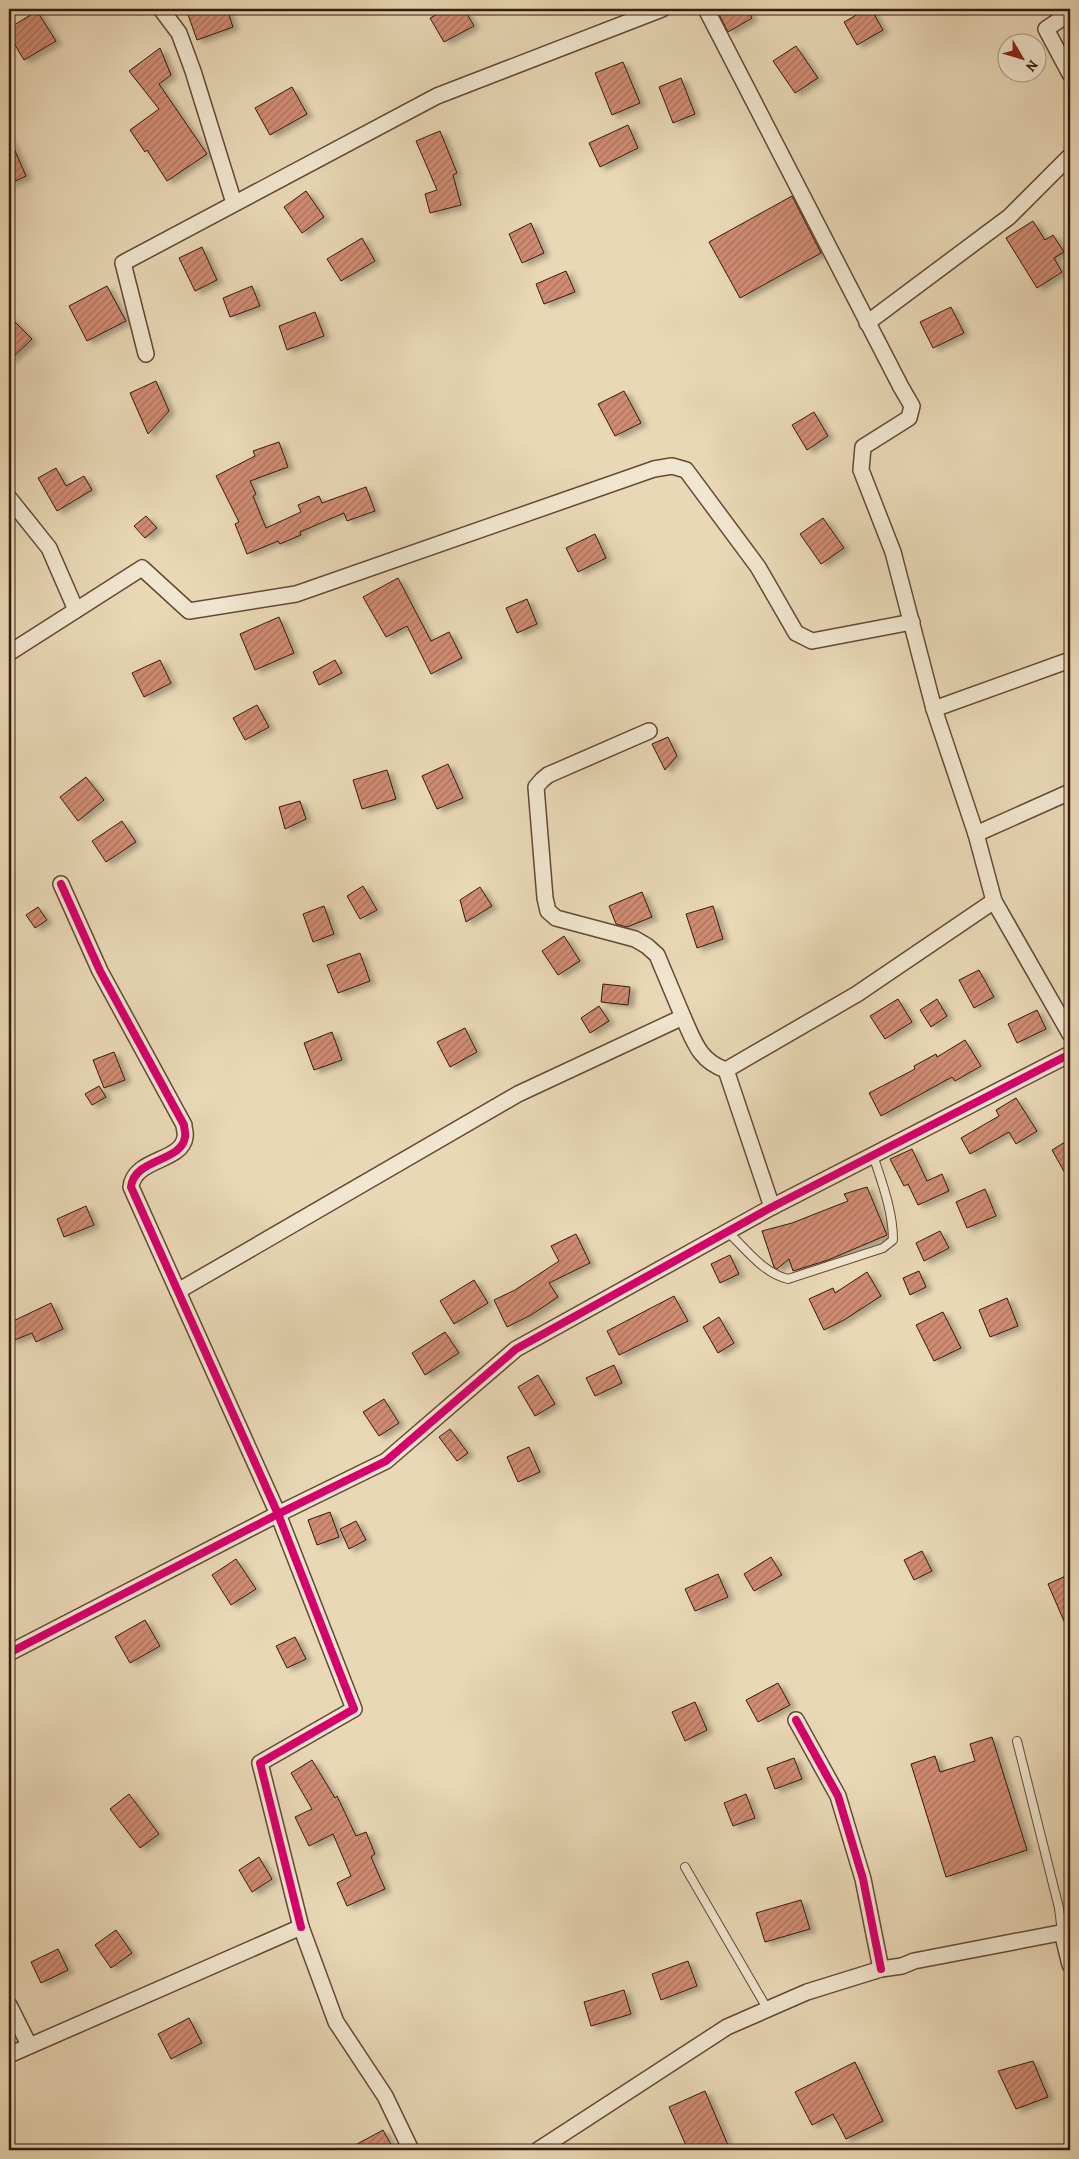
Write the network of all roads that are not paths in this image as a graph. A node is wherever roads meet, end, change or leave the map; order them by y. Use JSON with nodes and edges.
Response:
{"nodes":[{"id":1,"x":161,"y":9,"type":"edge"},
{"id":2,"x":706,"y":9,"type":"edge"},
{"id":3,"x":655,"y":10,"type":"edge"},
{"id":4,"x":1070,"y":12,"type":"edge"},
{"id":5,"x":1070,"y":74,"type":"edge"},
{"id":6,"x":1070,"y":156,"type":"edge"},
{"id":7,"x":234,"y":203,"type":"junction"},
{"id":8,"x":868,"y":322,"type":"junction"},
{"id":9,"x":146,"y":354,"type":"dead end"},
{"id":10,"x":9,"y":498,"type":"edge"},
{"id":11,"x":76,"y":610,"type":"junction"},
{"id":12,"x":912,"y":622,"type":"junction"},
{"id":13,"x":9,"y":652,"type":"edge"},
{"id":14,"x":1070,"y":660,"type":"edge"},
{"id":15,"x":934,"y":709,"type":"junction"},
{"id":16,"x":649,"y":731,"type":"dead end"},
{"id":17,"x":1070,"y":792,"type":"edge"},
{"id":18,"x":976,"y":834,"type":"junction"},
{"id":19,"x":61,"y":884,"type":"dead end"},
{"id":20,"x":994,"y":901,"type":"junction"},
{"id":21,"x":683,"y":1017,"type":"junction"},
{"id":22,"x":1070,"y":1034,"type":"edge"},
{"id":23,"x":1070,"y":1054,"type":"edge"},
{"id":24,"x":726,"y":1070,"type":"junction"},
{"id":25,"x":873,"y":1155,"type":"junction"},
{"id":26,"x":772,"y":1207,"type":"junction"},
{"id":27,"x":728,"y":1232,"type":"junction"},
{"id":28,"x":178,"y":1291,"type":"junction"},
{"id":29,"x":278,"y":1514,"type":"junction"},
{"id":30,"x":9,"y":1653,"type":"edge"},
{"id":31,"x":796,"y":1720,"type":"dead end"},
{"id":32,"x":1017,"y":1741,"type":"dead end"},
{"id":33,"x":685,"y":1867,"type":"dead end"},
{"id":34,"x":301,"y":1927,"type":"junction"},
{"id":35,"x":1066,"y":1931,"type":"edge"},
{"id":36,"x":1070,"y":1965,"type":"edge"},
{"id":37,"x":881,"y":1969,"type":"junction"},
{"id":38,"x":9,"y":2005,"type":"edge"},
{"id":39,"x":768,"y":2010,"type":"junction"},
{"id":40,"x":29,"y":2045,"type":"junction"},
{"id":41,"x":9,"y":2055,"type":"edge"},
{"id":42,"x":411,"y":2150,"type":"edge"},
{"id":43,"x":538,"y":2150,"type":"edge"}],
"edges":[{"from":1,"to":7,"type":"street"},
{"from":2,"to":8,"type":"street"},
{"from":3,"to":7,"type":"street"},
{"from":4,"to":5,"type":"street"},
{"from":6,"to":8,"type":"street"},
{"from":7,"to":9,"type":"street"},
{"from":8,"to":12,"type":"street"},
{"from":10,"to":11,"type":"street"},
{"from":11,"to":12,"type":"street"},
{"from":11,"to":13,"type":"street"},
{"from":12,"to":15,"type":"street"},
{"from":14,"to":15,"type":"street"},
{"from":15,"to":18,"type":"street"},
{"from":16,"to":21,"type":"street"},
{"from":17,"to":18,"type":"street"},
{"from":18,"to":20,"type":"street"},
{"from":19,"to":28,"type":"street"},
{"from":20,"to":22,"type":"street"},
{"from":20,"to":24,"type":"street"},
{"from":21,"to":24,"type":"street"},
{"from":21,"to":28,"type":"street"},
{"from":23,"to":25,"type":"street"},
{"from":24,"to":26,"type":"street"},
{"from":25,"to":26,"type":"street"},
{"from":25,"to":27,"type":"lane"},
{"from":26,"to":27,"type":"street"},
{"from":27,"to":29,"type":"street"},
{"from":28,"to":29,"type":"street"},
{"from":29,"to":30,"type":"street"},
{"from":29,"to":34,"type":"street"},
{"from":31,"to":37,"type":"street"},
{"from":32,"to":35,"type":"lane"},
{"from":33,"to":39,"type":"lane"},
{"from":34,"to":40,"type":"street"},
{"from":34,"to":42,"type":"street"},
{"from":35,"to":36,"type":"street"},
{"from":35,"to":37,"type":"street"},
{"from":37,"to":39,"type":"street"},
{"from":38,"to":40,"type":"street"},
{"from":39,"to":43,"type":"street"},
{"from":40,"to":41,"type":"street"}]}
